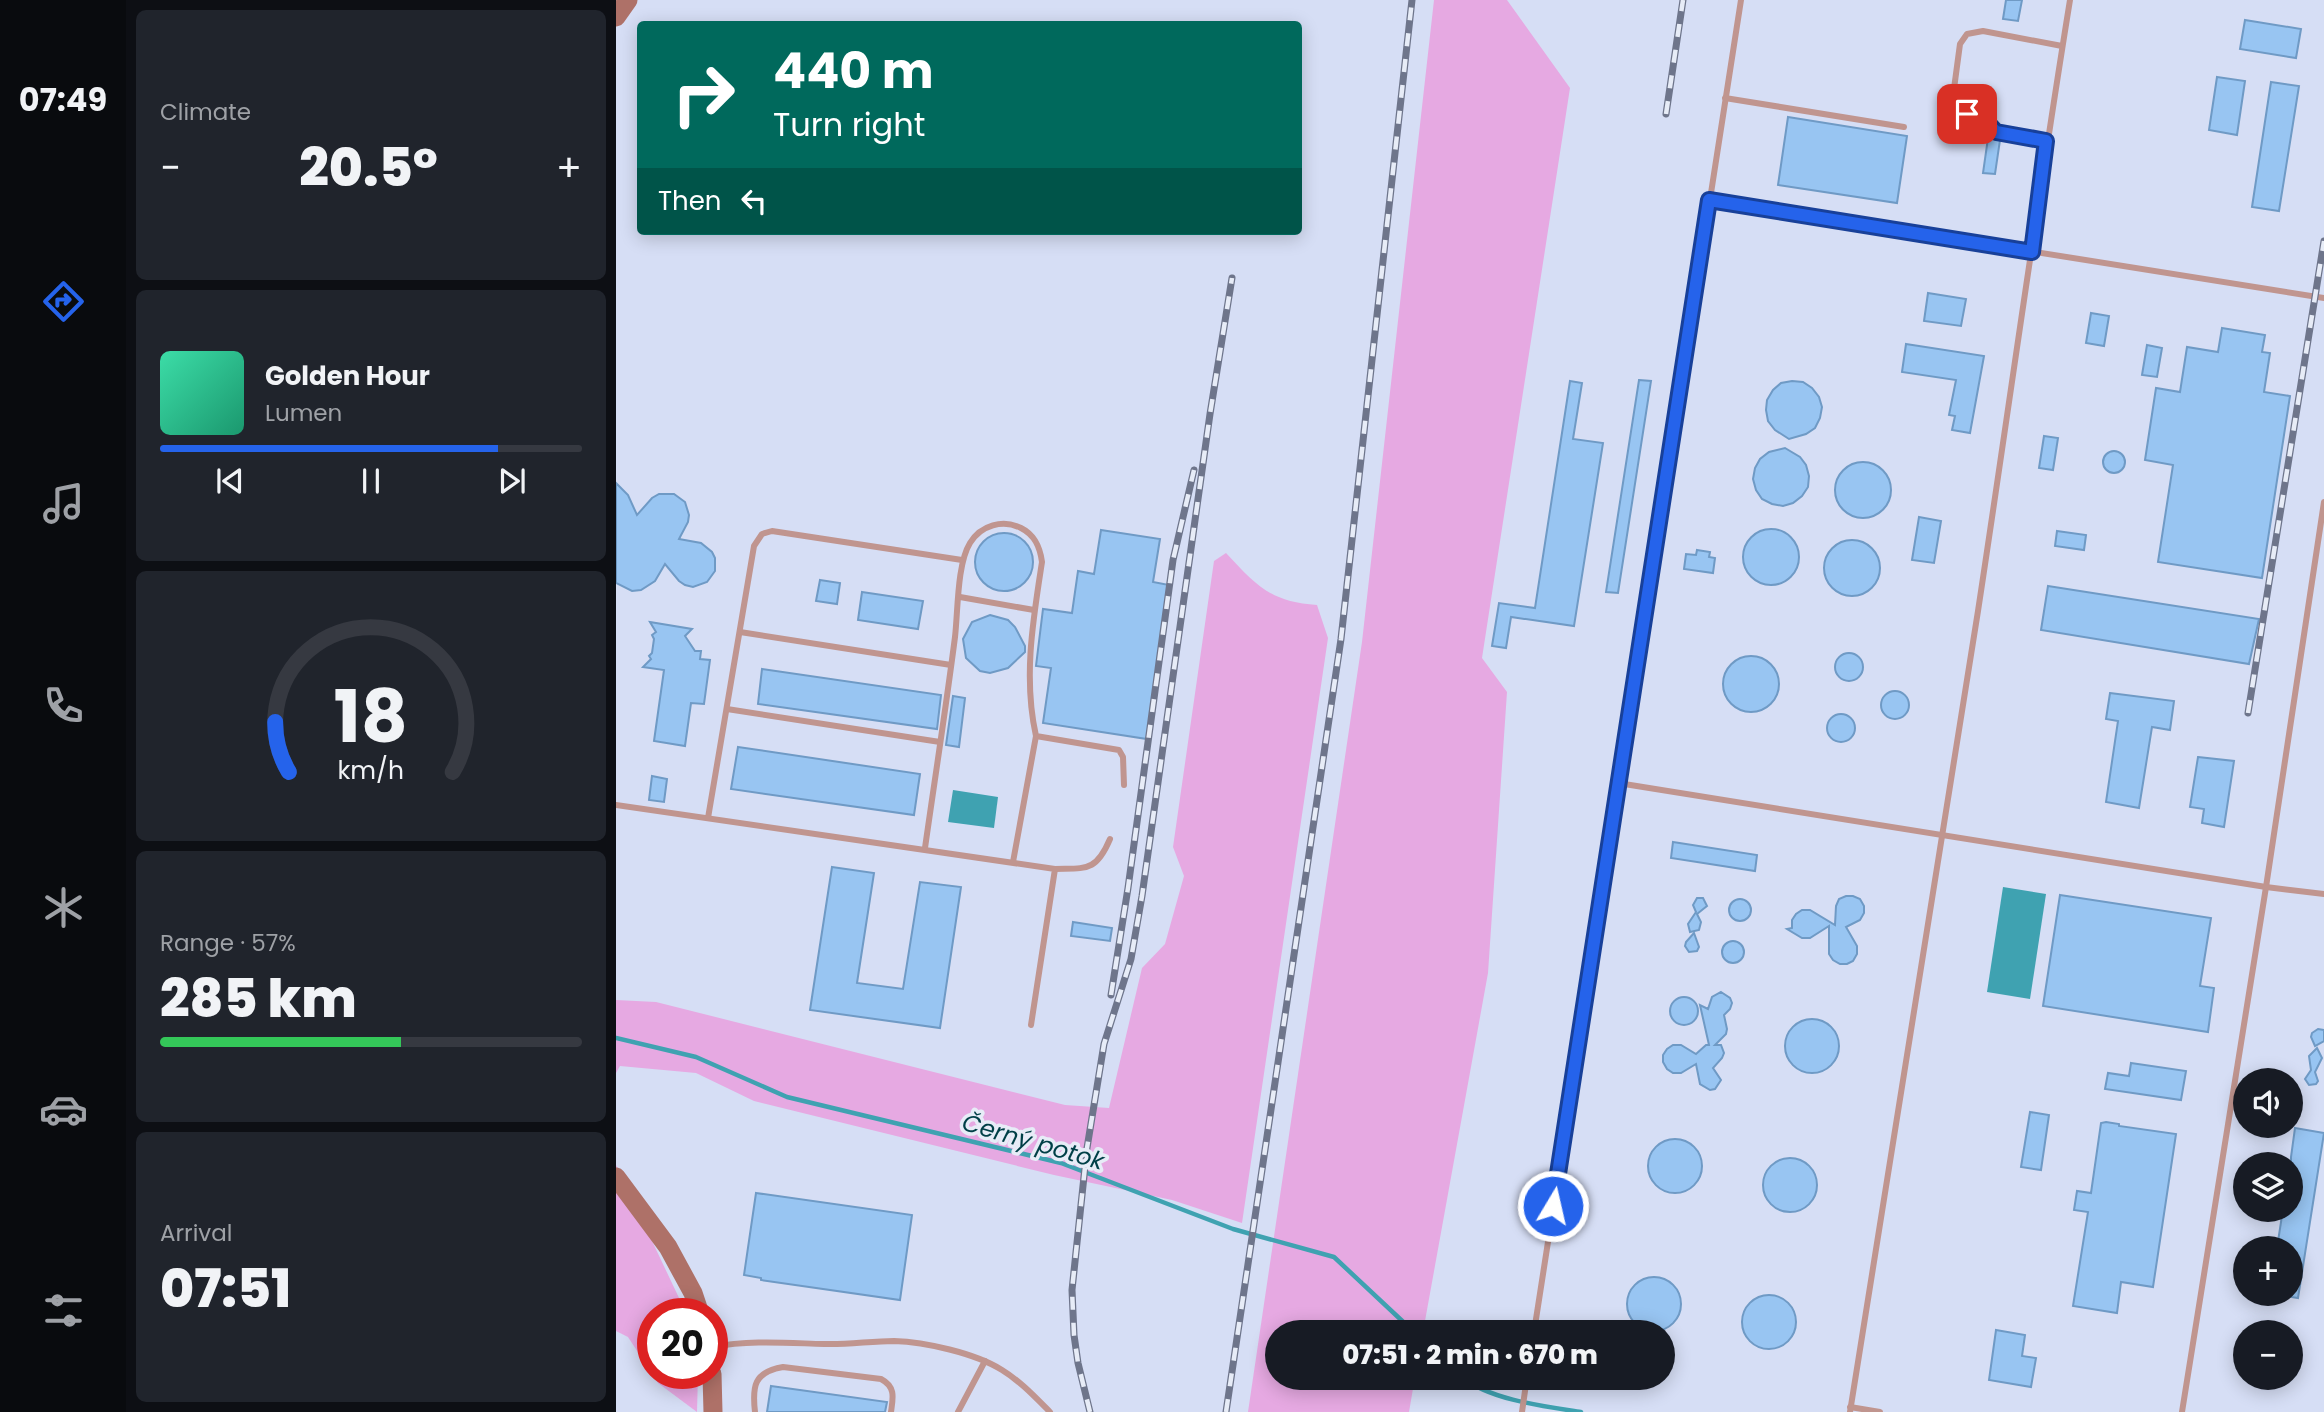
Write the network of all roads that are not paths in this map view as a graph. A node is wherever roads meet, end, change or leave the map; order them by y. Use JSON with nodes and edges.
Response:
{"nodes":[{"id":1,"x":628,"y":0,"type":"edge"},
{"id":2,"x":1741,"y":0,"type":"edge"},
{"id":3,"x":2070,"y":0,"type":"edge"},
{"id":4,"x":616,"y":17,"type":"edge"},
{"id":5,"x":2062,"y":46,"type":"junction"},
{"id":6,"x":1725,"y":98,"type":"junction"},
{"id":7,"x":1904,"y":127,"type":"dead end"},
{"id":8,"x":2046,"y":141,"type":"junction"},
{"id":9,"x":1709,"y":200,"type":"junction"},
{"id":10,"x":2032,"y":252,"type":"junction"},
{"id":11,"x":2324,"y":298,"type":"edge"},
{"id":12,"x":2324,"y":502,"type":"edge"},
{"id":13,"x":962,"y":561,"type":"junction"},
{"id":14,"x":960,"y":597,"type":"junction"},
{"id":15,"x":1034,"y":610,"type":"junction"},
{"id":16,"x":740,"y":632,"type":"junction"},
{"id":17,"x":951,"y":665,"type":"junction"},
{"id":18,"x":727,"y":709,"type":"junction"},
{"id":19,"x":1036,"y":736,"type":"junction"},
{"id":20,"x":940,"y":742,"type":"junction"},
{"id":21,"x":1618,"y":783,"type":"junction"},
{"id":22,"x":1124,"y":785,"type":"dead end"},
{"id":23,"x":616,"y":804,"type":"edge"},
{"id":24,"x":708,"y":818,"type":"junction"},
{"id":25,"x":1942,"y":835,"type":"junction"},
{"id":26,"x":1110,"y":839,"type":"dead end"},
{"id":27,"x":925,"y":848,"type":"junction"},
{"id":28,"x":1013,"y":862,"type":"junction"},
{"id":29,"x":1055,"y":869,"type":"junction"},
{"id":30,"x":2266,"y":887,"type":"junction"},
{"id":31,"x":2324,"y":894,"type":"edge"},
{"id":32,"x":1031,"y":1025,"type":"dead end"},
{"id":33,"x":616,"y":1177,"type":"edge"},
{"id":34,"x":694,"y":1298,"type":"edge"},
{"id":35,"x":1536,"y":1320,"type":"edge"},
{"id":36,"x":728,"y":1345,"type":"edge"},
{"id":37,"x":985,"y":1361,"type":"junction"},
{"id":38,"x":712,"y":1389,"type":"edge"},
{"id":39,"x":1525,"y":1390,"type":"edge"},
{"id":40,"x":1850,"y":1410,"type":"edge"},
{"id":41,"x":713,"y":1412,"type":"edge"},
{"id":42,"x":755,"y":1412,"type":"edge"},
{"id":43,"x":891,"y":1412,"type":"edge"},
{"id":44,"x":958,"y":1412,"type":"edge"},
{"id":45,"x":1050,"y":1412,"type":"edge"},
{"id":46,"x":1522,"y":1412,"type":"edge"},
{"id":47,"x":1880,"y":1412,"type":"edge"},
{"id":48,"x":2182,"y":1412,"type":"edge"}],
"edges":[{"from":1,"to":4,"type":"street"},
{"from":2,"to":6,"type":"lane"},
{"from":3,"to":5,"type":"lane"},
{"from":5,"to":8,"type":"lane"},
{"from":5,"to":8,"type":"lane"},
{"from":6,"to":7,"type":"lane"},
{"from":6,"to":9,"type":"lane"},
{"from":8,"to":10,"type":"lane"},
{"from":9,"to":10,"type":"lane"},
{"from":9,"to":21,"type":"lane"},
{"from":10,"to":11,"type":"lane"},
{"from":10,"to":25,"type":"lane"},
{"from":12,"to":30,"type":"lane"},
{"from":13,"to":14,"type":"lane"},
{"from":13,"to":15,"type":"lane"},
{"from":13,"to":16,"type":"lane"},
{"from":14,"to":15,"type":"lane"},
{"from":14,"to":17,"type":"lane"},
{"from":15,"to":19,"type":"lane"},
{"from":16,"to":17,"type":"lane"},
{"from":16,"to":18,"type":"lane"},
{"from":17,"to":20,"type":"lane"},
{"from":18,"to":20,"type":"lane"},
{"from":18,"to":24,"type":"lane"},
{"from":19,"to":22,"type":"lane"},
{"from":19,"to":28,"type":"lane"},
{"from":20,"to":27,"type":"lane"},
{"from":21,"to":25,"type":"lane"},
{"from":21,"to":35,"type":"lane"},
{"from":23,"to":24,"type":"lane"},
{"from":24,"to":27,"type":"lane"},
{"from":25,"to":30,"type":"lane"},
{"from":25,"to":40,"type":"lane"},
{"from":26,"to":29,"type":"lane"},
{"from":27,"to":28,"type":"lane"},
{"from":28,"to":29,"type":"lane"},
{"from":29,"to":32,"type":"lane"},
{"from":30,"to":31,"type":"lane"},
{"from":30,"to":48,"type":"lane"},
{"from":33,"to":34,"type":"street"},
{"from":36,"to":37,"type":"lane"},
{"from":37,"to":44,"type":"lane"},
{"from":37,"to":45,"type":"lane"},
{"from":38,"to":41,"type":"street"},
{"from":39,"to":46,"type":"lane"},
{"from":40,"to":47,"type":"lane"},
{"from":42,"to":43,"type":"lane"}]}
